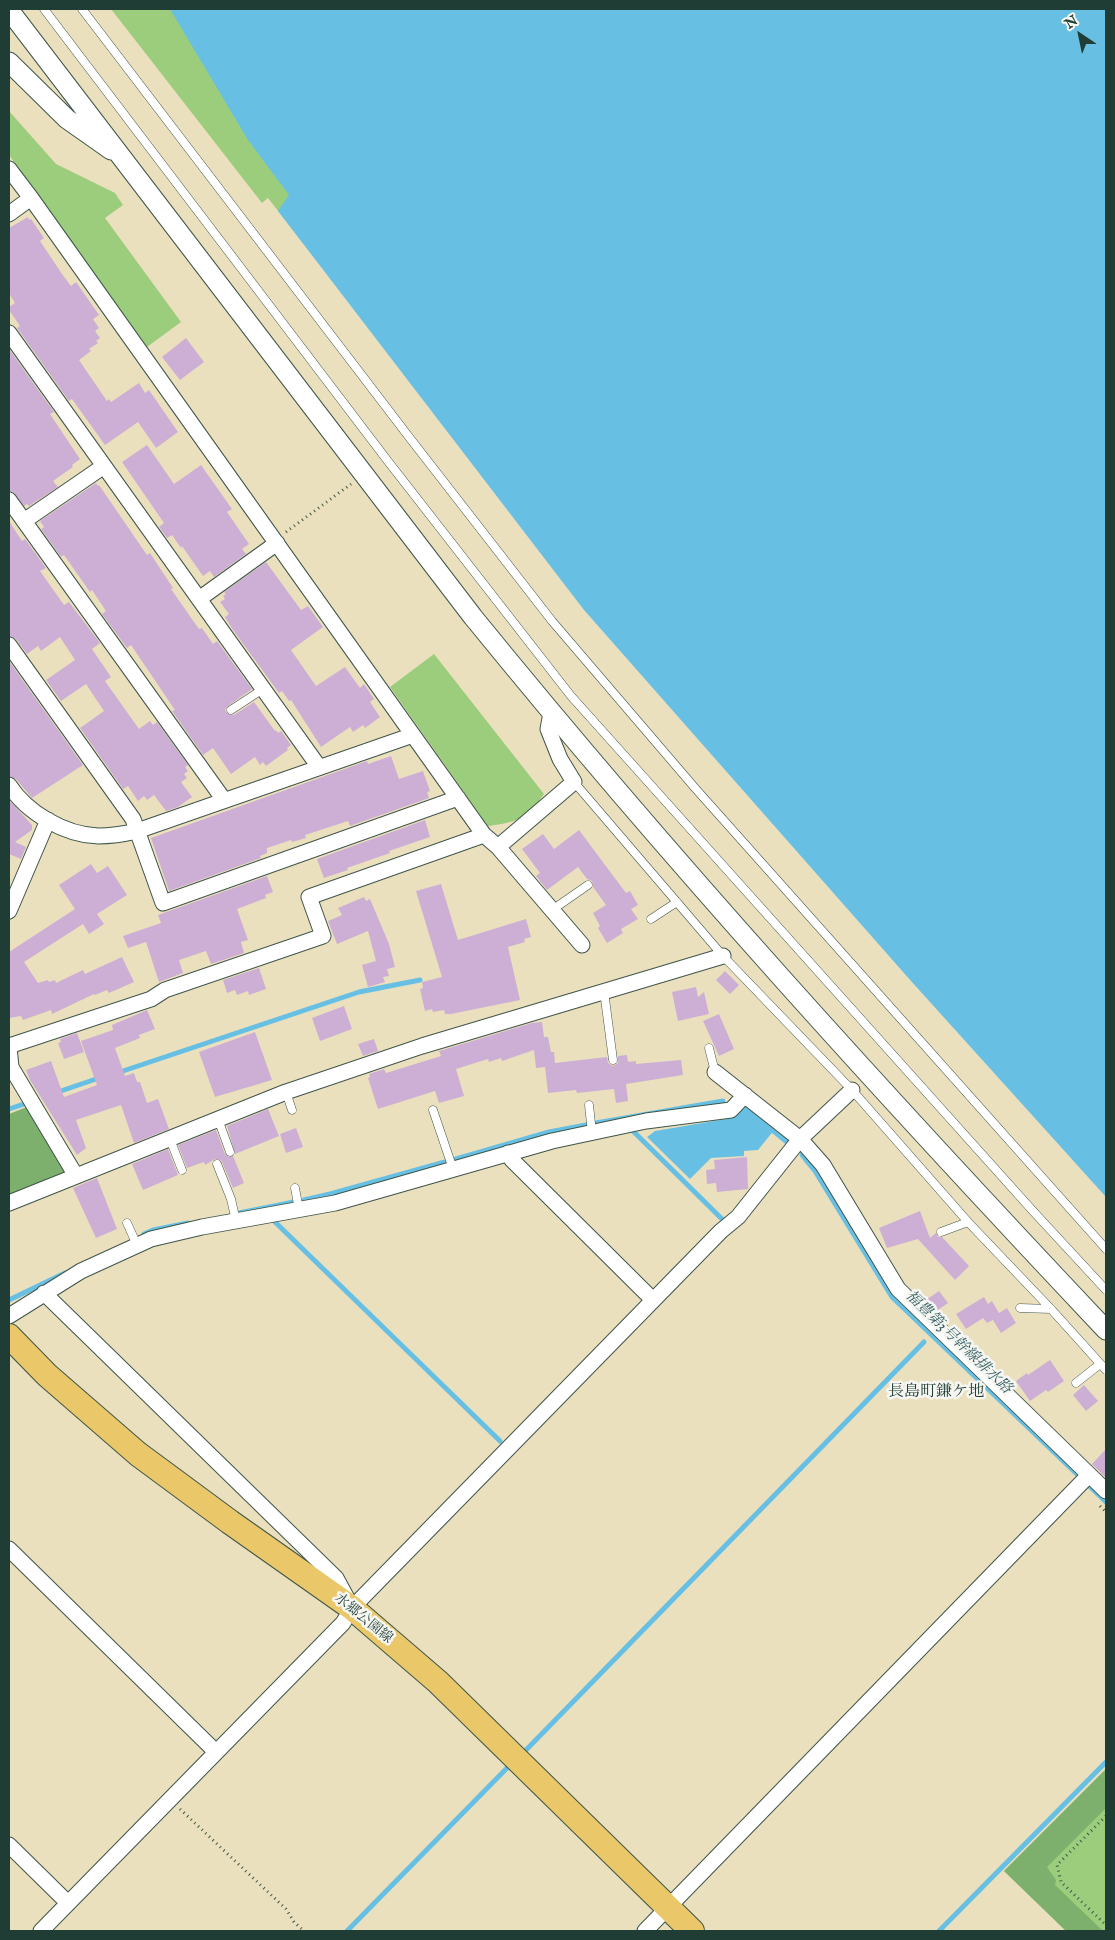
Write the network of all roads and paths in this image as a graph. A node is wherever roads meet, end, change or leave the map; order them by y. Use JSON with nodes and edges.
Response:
{"nodes":[{"id":1,"x":44,"y":9,"type":"edge"},
{"id":2,"x":82,"y":9,"type":"edge"},
{"id":3,"x":9,"y":10,"type":"edge"},
{"id":4,"x":9,"y":62,"type":"edge"},
{"id":5,"x":123,"y":157,"type":"junction"},
{"id":6,"x":9,"y":169,"type":"edge"},
{"id":7,"x":32,"y":198,"type":"junction"},
{"id":8,"x":9,"y":214,"type":"edge"},
{"id":9,"x":9,"y":333,"type":"edge"},
{"id":10,"x":104,"y":466,"type":"junction"},
{"id":11,"x":347,"y":487,"type":"dead end"},
{"id":12,"x":9,"y":500,"type":"edge"},
{"id":13,"x":24,"y":522,"type":"junction"},
{"id":14,"x":276,"y":542,"type":"junction"},
{"id":15,"x":199,"y":599,"type":"junction"},
{"id":16,"x":9,"y":645,"type":"edge"},
{"id":17,"x":263,"y":689,"type":"junction"},
{"id":18,"x":231,"y":710,"type":"dead end"},
{"id":19,"x":551,"y":714,"type":"junction"},
{"id":20,"x":413,"y":734,"type":"junction"},
{"id":21,"x":319,"y":767,"type":"junction"},
{"id":22,"x":574,"y":782,"type":"junction"},
{"id":23,"x":9,"y":785,"type":"edge"},
{"id":24,"x":458,"y":798,"type":"junction"},
{"id":25,"x":224,"y":800,"type":"junction"},
{"id":26,"x":48,"y":820,"type":"junction"},
{"id":27,"x":137,"y":831,"type":"junction"},
{"id":28,"x":484,"y":835,"type":"junction"},
{"id":29,"x":498,"y":847,"type":"junction"},
{"id":30,"x":588,"y":884,"type":"dead end"},
{"id":31,"x":677,"y":902,"type":"junction"},
{"id":32,"x":552,"y":910,"type":"junction"},
{"id":33,"x":9,"y":911,"type":"edge"},
{"id":34,"x":651,"y":919,"type":"dead end"},
{"id":35,"x":582,"y":945,"type":"dead end"},
{"id":36,"x":723,"y":956,"type":"junction"},
{"id":37,"x":604,"y":991,"type":"junction"},
{"id":38,"x":9,"y":1047,"type":"edge"},
{"id":39,"x":709,"y":1048,"type":"dead end"},
{"id":40,"x":613,"y":1060,"type":"dead end"},
{"id":41,"x":715,"y":1072,"type":"joint"},
{"id":42,"x":852,"y":1090,"type":"junction"},
{"id":43,"x":286,"y":1092,"type":"junction"},
{"id":44,"x":745,"y":1095,"type":"junction"},
{"id":45,"x":588,"y":1105,"type":"dead end"},
{"id":46,"x":292,"y":1110,"type":"dead end"},
{"id":47,"x":434,"y":1110,"type":"dead end"},
{"id":48,"x":218,"y":1119,"type":"junction"},
{"id":49,"x":592,"y":1133,"type":"junction"},
{"id":50,"x":170,"y":1139,"type":"junction"},
{"id":51,"x":800,"y":1139,"type":"junction"},
{"id":52,"x":230,"y":1152,"type":"dead end"},
{"id":53,"x":508,"y":1153,"type":"junction"},
{"id":54,"x":217,"y":1164,"type":"dead end"},
{"id":55,"x":453,"y":1169,"type":"junction"},
{"id":56,"x":182,"y":1170,"type":"dead end"},
{"id":57,"x":76,"y":1176,"type":"junction"},
{"id":58,"x":295,"y":1188,"type":"dead end"},
{"id":59,"x":9,"y":1203,"type":"edge"},
{"id":60,"x":299,"y":1210,"type":"junction"},
{"id":61,"x":236,"y":1221,"type":"junction"},
{"id":62,"x":968,"y":1222,"type":"junction"},
{"id":63,"x":127,"y":1223,"type":"dead end"},
{"id":64,"x":941,"y":1232,"type":"dead end"},
{"id":65,"x":138,"y":1245,"type":"junction"},
{"id":66,"x":1106,"y":1249,"type":"edge"},
{"id":67,"x":1106,"y":1290,"type":"edge"},
{"id":68,"x":44,"y":1293,"type":"junction"},
{"id":69,"x":653,"y":1300,"type":"junction"},
{"id":70,"x":1020,"y":1308,"type":"dead end"},
{"id":71,"x":1051,"y":1309,"type":"junction"},
{"id":72,"x":9,"y":1316,"type":"edge"},
{"id":73,"x":1106,"y":1330,"type":"edge"},
{"id":74,"x":9,"y":1336,"type":"edge"},
{"id":75,"x":1100,"y":1364,"type":"junction"},
{"id":76,"x":1106,"y":1370,"type":"edge"},
{"id":77,"x":1076,"y":1383,"type":"dead end"},
{"id":78,"x":1085,"y":1480,"type":"junction"},
{"id":79,"x":1106,"y":1492,"type":"edge"},
{"id":80,"x":9,"y":1549,"type":"edge"},
{"id":81,"x":352,"y":1608,"type":"junction"},
{"id":82,"x":216,"y":1752,"type":"junction"},
{"id":83,"x":170,"y":1799,"type":"junction"},
{"id":84,"x":1106,"y":1816,"type":"edge"},
{"id":85,"x":9,"y":1845,"type":"edge"},
{"id":86,"x":68,"y":1903,"type":"junction"},
{"id":87,"x":668,"y":1908,"type":"junction"},
{"id":88,"x":1106,"y":1925,"type":"edge"},
{"id":89,"x":41,"y":1931,"type":"edge"},
{"id":90,"x":304,"y":1931,"type":"edge"},
{"id":91,"x":645,"y":1931,"type":"edge"},
{"id":92,"x":692,"y":1931,"type":"edge"}],
"edges":[{"from":1,"to":67,"type":"lane"},
{"from":2,"to":66,"type":"lane"},
{"from":3,"to":5,"type":"street"},
{"from":4,"to":5,"type":"street"},
{"from":5,"to":19,"type":"street"},
{"from":6,"to":7,"type":"street"},
{"from":7,"to":8,"type":"street"},
{"from":7,"to":14,"type":"street"},
{"from":9,"to":10,"type":"street"},
{"from":10,"to":13,"type":"street"},
{"from":10,"to":15,"type":"street"},
{"from":11,"to":14,"type":"path"},
{"from":12,"to":13,"type":"street"},
{"from":13,"to":25,"type":"street"},
{"from":14,"to":15,"type":"street"},
{"from":14,"to":20,"type":"street"},
{"from":15,"to":17,"type":"street"},
{"from":16,"to":27,"type":"street"},
{"from":17,"to":18,"type":"lane"},
{"from":17,"to":21,"type":"street"},
{"from":19,"to":22,"type":"street"},
{"from":19,"to":73,"type":"street"},
{"from":20,"to":21,"type":"street"},
{"from":20,"to":24,"type":"street"},
{"from":21,"to":25,"type":"street"},
{"from":22,"to":29,"type":"street"},
{"from":22,"to":31,"type":"lane"},
{"from":23,"to":26,"type":"street"},
{"from":24,"to":27,"type":"street"},
{"from":24,"to":28,"type":"street"},
{"from":25,"to":27,"type":"street"},
{"from":26,"to":27,"type":"street"},
{"from":26,"to":33,"type":"street"},
{"from":28,"to":29,"type":"street"},
{"from":28,"to":38,"type":"street"},
{"from":29,"to":32,"type":"street"},
{"from":30,"to":32,"type":"lane"},
{"from":31,"to":34,"type":"lane"},
{"from":31,"to":36,"type":"lane"},
{"from":32,"to":35,"type":"street"},
{"from":36,"to":37,"type":"street"},
{"from":36,"to":42,"type":"lane"},
{"from":37,"to":40,"type":"lane"},
{"from":37,"to":43,"type":"street"},
{"from":38,"to":57,"type":"street"},
{"from":39,"to":41,"type":"lane"},
{"from":41,"to":44,"type":"street"},
{"from":42,"to":51,"type":"street"},
{"from":42,"to":62,"type":"lane"},
{"from":43,"to":46,"type":"lane"},
{"from":43,"to":48,"type":"street"},
{"from":44,"to":49,"type":"street"},
{"from":44,"to":51,"type":"street"},
{"from":45,"to":49,"type":"lane"},
{"from":47,"to":55,"type":"lane"},
{"from":48,"to":50,"type":"street"},
{"from":48,"to":52,"type":"lane"},
{"from":49,"to":53,"type":"street"},
{"from":50,"to":56,"type":"lane"},
{"from":50,"to":57,"type":"street"},
{"from":51,"to":69,"type":"street"},
{"from":51,"to":78,"type":"street"},
{"from":53,"to":55,"type":"street"},
{"from":53,"to":69,"type":"street"},
{"from":54,"to":61,"type":"lane"},
{"from":55,"to":60,"type":"street"},
{"from":57,"to":59,"type":"street"},
{"from":58,"to":60,"type":"lane"},
{"from":60,"to":61,"type":"street"},
{"from":61,"to":65,"type":"street"},
{"from":62,"to":64,"type":"lane"},
{"from":62,"to":71,"type":"lane"},
{"from":63,"to":65,"type":"lane"},
{"from":65,"to":68,"type":"street"},
{"from":68,"to":72,"type":"street"},
{"from":68,"to":81,"type":"street"},
{"from":69,"to":81,"type":"street"},
{"from":70,"to":71,"type":"lane"},
{"from":71,"to":75,"type":"lane"},
{"from":74,"to":81,"type":"main road","name":"水郷公園線"},
{"from":75,"to":76,"type":"lane"},
{"from":75,"to":77,"type":"lane"},
{"from":78,"to":79,"type":"street"},
{"from":78,"to":87,"type":"street"},
{"from":80,"to":82,"type":"street"},
{"from":81,"to":82,"type":"street"},
{"from":81,"to":87,"type":"main road","name":"水郷公園線"},
{"from":82,"to":83,"type":"street"},
{"from":83,"to":86,"type":"street"},
{"from":83,"to":90,"type":"path"},
{"from":84,"to":88,"type":"path"},
{"from":85,"to":86,"type":"street"},
{"from":86,"to":89,"type":"street"},
{"from":87,"to":91,"type":"street"},
{"from":87,"to":92,"type":"main road","name":"水郷公園線"}]}
